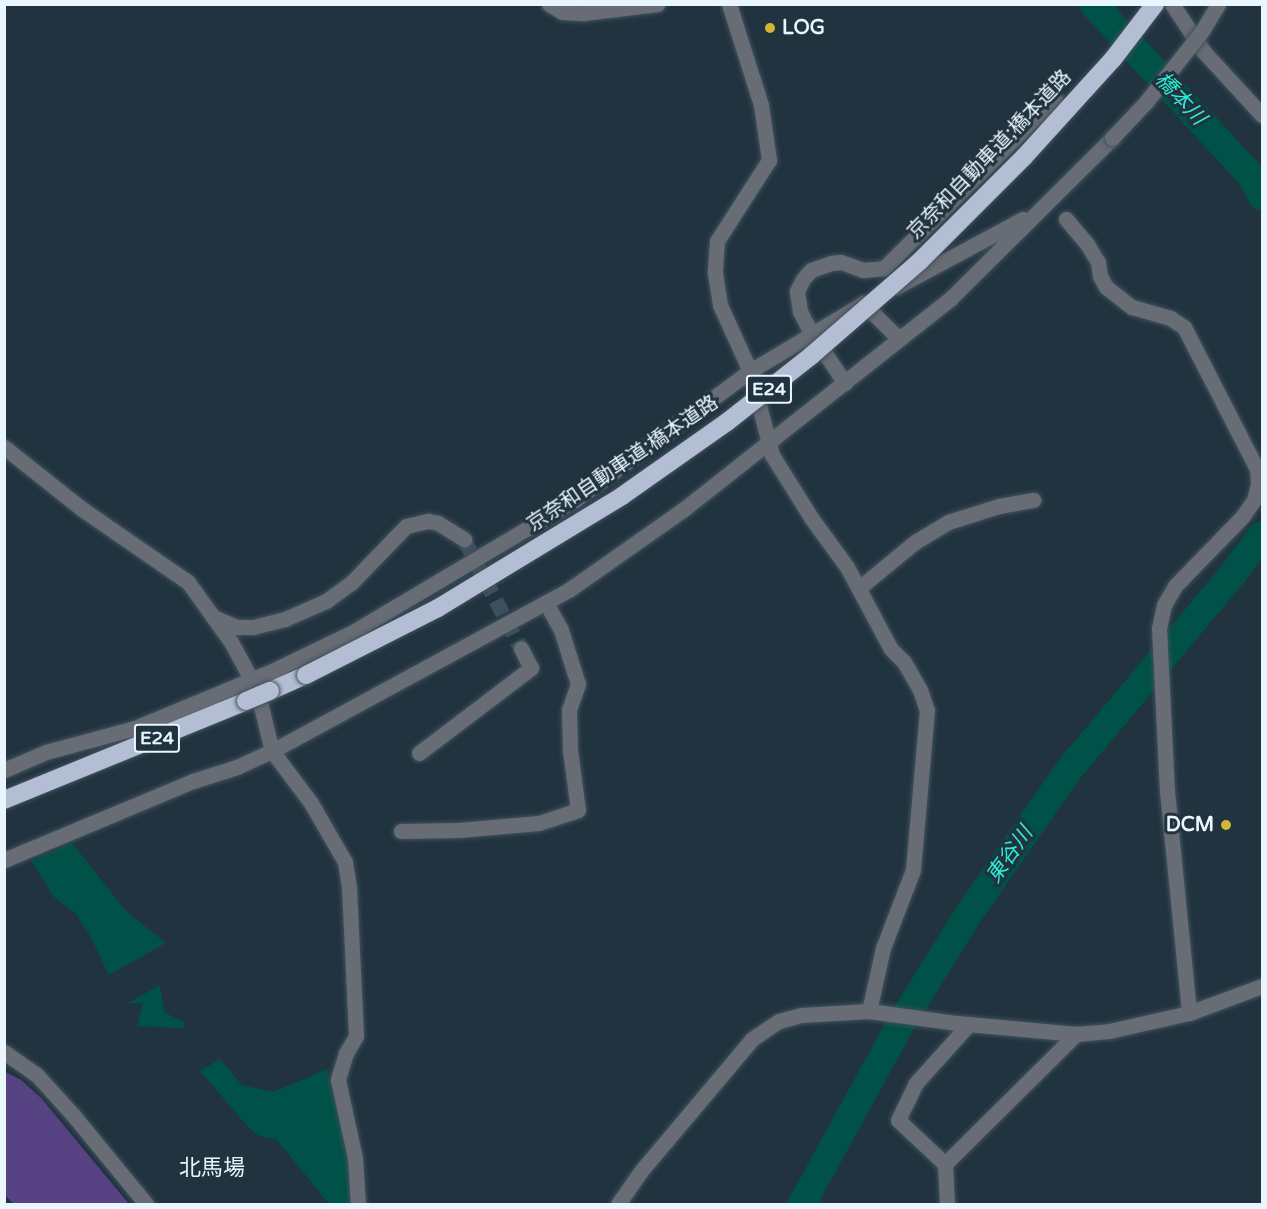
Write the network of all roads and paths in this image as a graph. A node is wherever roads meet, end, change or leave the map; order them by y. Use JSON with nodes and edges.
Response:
{"nodes":[{"id":1,"x":549,"y":4,"type":"edge"},
{"id":2,"x":657,"y":4,"type":"edge"},
{"id":3,"x":729,"y":4,"type":"edge"},
{"id":4,"x":1155,"y":4,"type":"edge"},
{"id":5,"x":1172,"y":4,"type":"edge"},
{"id":6,"x":1218,"y":4,"type":"edge"},
{"id":7,"x":1055,"y":98,"type":"dead end"},
{"id":8,"x":1263,"y":115,"type":"edge"},
{"id":9,"x":1039,"y":211,"type":"junction"},
{"id":10,"x":1066,"y":219,"type":"dead end"},
{"id":11,"x":864,"y":303,"type":"junction"},
{"id":12,"x":811,"y":333,"type":"junction"},
{"id":13,"x":900,"y":339,"type":"junction"},
{"id":14,"x":750,"y":371,"type":"junction"},
{"id":15,"x":845,"y":383,"type":"junction"},
{"id":16,"x":769,"y":444,"type":"junction"},
{"id":17,"x":4,"y":447,"type":"edge"},
{"id":18,"x":1033,"y":500,"type":"dead end"},
{"id":19,"x":464,"y":540,"type":"tunnel mouth"},
{"id":20,"x":859,"y":588,"type":"junction"},
{"id":21,"x":546,"y":603,"type":"junction"},
{"id":22,"x":213,"y":617,"type":"junction"},
{"id":23,"x":521,"y":648,"type":"tunnel mouth"},
{"id":24,"x":251,"y":680,"type":"junction"},
{"id":25,"x":272,"y":751,"type":"junction"},
{"id":26,"x":419,"y":753,"type":"dead end"},
{"id":27,"x":4,"y":770,"type":"edge"},
{"id":28,"x":4,"y":800,"type":"edge"},
{"id":29,"x":401,"y":831,"type":"dead end"},
{"id":30,"x":4,"y":860,"type":"edge"},
{"id":31,"x":1263,"y":986,"type":"edge"},
{"id":32,"x":868,"y":1011,"type":"junction"},
{"id":33,"x":1189,"y":1014,"type":"junction"},
{"id":34,"x":963,"y":1024,"type":"junction"},
{"id":35,"x":1076,"y":1034,"type":"junction"},
{"id":36,"x":4,"y":1052,"type":"edge"},
{"id":37,"x":945,"y":1164,"type":"junction"},
{"id":38,"x":146,"y":1204,"type":"edge"},
{"id":39,"x":358,"y":1204,"type":"edge"},
{"id":40,"x":618,"y":1204,"type":"edge"},
{"id":41,"x":947,"y":1204,"type":"edge"}],
"edges":[{"from":1,"to":2,"type":"street"},
{"from":3,"to":14,"type":"street"},
{"from":4,"to":28,"type":"highway","name":"京奈和自動車道;橋本道路","number":"E24","bridge":true},
{"from":5,"to":8,"type":"street"},
{"from":6,"to":9,"type":"street","bridge":true},
{"from":7,"to":12,"type":"street"},
{"from":9,"to":11,"type":"street"},
{"from":9,"to":13,"type":"street"},
{"from":10,"to":33,"type":"street"},
{"from":11,"to":12,"type":"street"},
{"from":11,"to":13,"type":"street"},
{"from":12,"to":14,"type":"street"},
{"from":12,"to":15,"type":"street"},
{"from":13,"to":15,"type":"street"},
{"from":14,"to":16,"type":"street"},
{"from":14,"to":24,"type":"street"},
{"from":15,"to":16,"type":"street"},
{"from":16,"to":20,"type":"street"},
{"from":16,"to":21,"type":"street"},
{"from":17,"to":22,"type":"street"},
{"from":18,"to":20,"type":"street"},
{"from":19,"to":22,"type":"street"},
{"from":20,"to":32,"type":"street"},
{"from":21,"to":25,"type":"street"},
{"from":21,"to":29,"type":"street"},
{"from":22,"to":24,"type":"street"},
{"from":23,"to":26,"type":"street"},
{"from":24,"to":25,"type":"street"},
{"from":24,"to":27,"type":"street"},
{"from":25,"to":30,"type":"street"},
{"from":25,"to":39,"type":"street"},
{"from":31,"to":33,"type":"street"},
{"from":32,"to":34,"type":"street"},
{"from":32,"to":40,"type":"street"},
{"from":33,"to":35,"type":"street"},
{"from":34,"to":35,"type":"street"},
{"from":34,"to":37,"type":"street"},
{"from":35,"to":37,"type":"street"},
{"from":36,"to":38,"type":"street"},
{"from":37,"to":41,"type":"street"}]}
